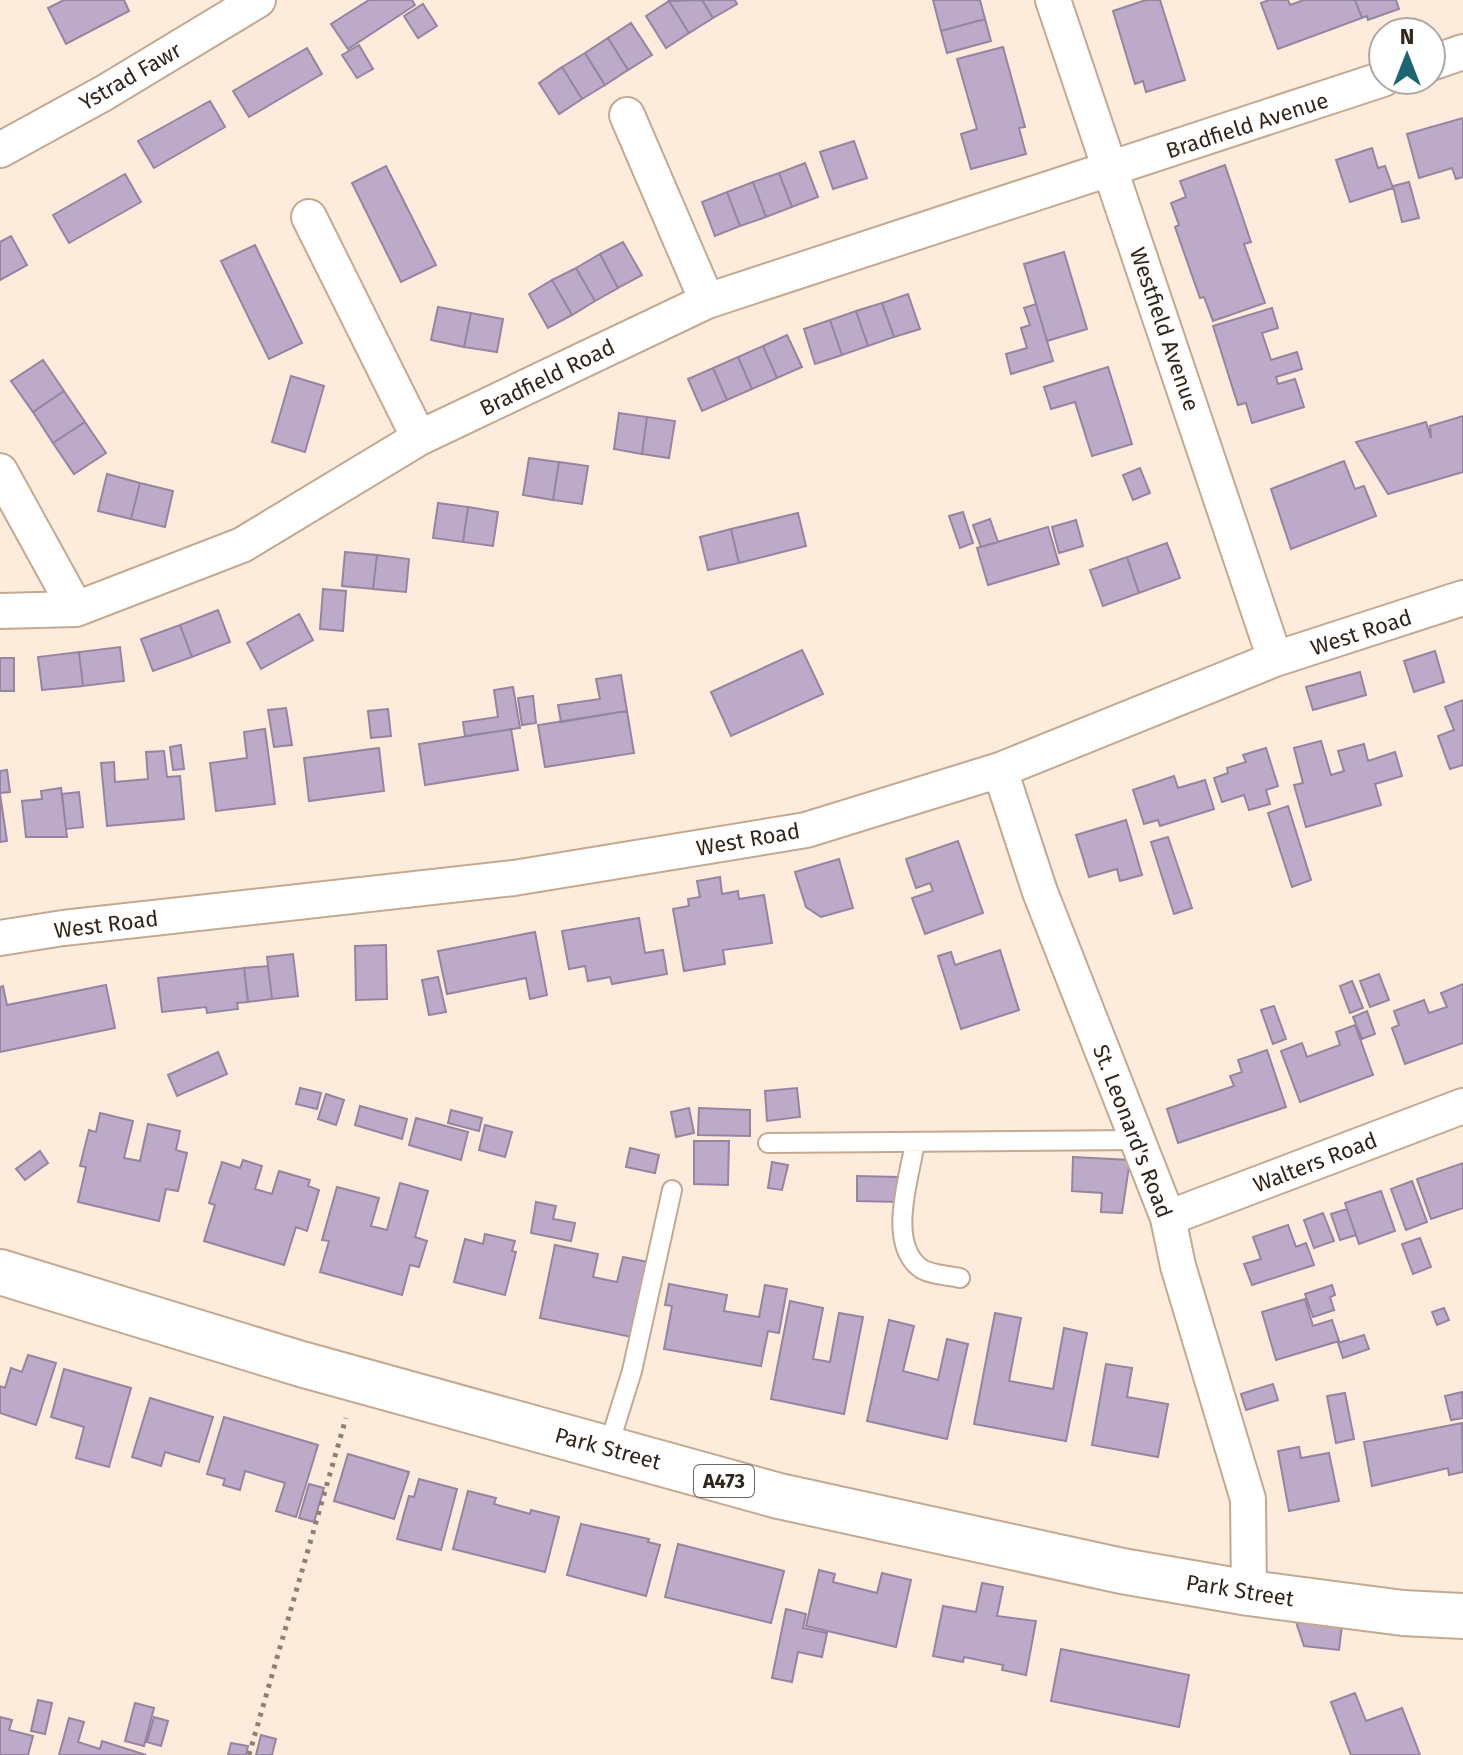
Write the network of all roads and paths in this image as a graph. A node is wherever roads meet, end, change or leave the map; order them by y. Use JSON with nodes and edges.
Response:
{"nodes":[{"id":1,"x":258,"y":0,"type":"edge"},
{"id":2,"x":1053,"y":0,"type":"edge"},
{"id":3,"x":1367,"y":84,"type":"edge"},
{"id":4,"x":627,"y":115,"type":"dead end"},
{"id":5,"x":0,"y":150,"type":"edge"},
{"id":6,"x":1111,"y":170,"type":"junction"},
{"id":7,"x":309,"y":217,"type":"dead end"},
{"id":8,"x":707,"y":301,"type":"junction"},
{"id":9,"x":419,"y":438,"type":"junction"},
{"id":10,"x":0,"y":471,"type":"edge"},
{"id":11,"x":1463,"y":598,"type":"edge"},
{"id":12,"x":76,"y":609,"type":"junction"},
{"id":13,"x":0,"y":611,"type":"edge"},
{"id":14,"x":1275,"y":659,"type":"junction"},
{"id":15,"x":1000,"y":770,"type":"junction"},
{"id":16,"x":0,"y":938,"type":"edge"},
{"id":17,"x":1463,"y":1106,"type":"edge"},
{"id":18,"x":1136,"y":1140,"type":"junction"},
{"id":19,"x":915,"y":1142,"type":"junction"},
{"id":20,"x":768,"y":1143,"type":"dead end"},
{"id":21,"x":672,"y":1190,"type":"dead end"},
{"id":22,"x":1168,"y":1218,"type":"junction"},
{"id":23,"x":0,"y":1272,"type":"edge"},
{"id":24,"x":960,"y":1278,"type":"dead end"},
{"id":25,"x":357,"y":1380,"type":"junction"},
{"id":26,"x":608,"y":1448,"type":"junction"},
{"id":27,"x":1249,"y":1593,"type":"junction"},
{"id":28,"x":1463,"y":1616,"type":"edge"},
{"id":29,"x":249,"y":1755,"type":"edge"}],
"edges":[{"from":1,"to":5,"type":"street","name":"Ystrad Fawr"},
{"from":2,"to":6,"type":"street","name":"Westfield Avenue"},
{"from":3,"to":6,"type":"street","name":"Bradfield Avenue"},
{"from":4,"to":8,"type":"street"},
{"from":6,"to":8,"type":"street","name":"Bradfield Road"},
{"from":6,"to":14,"type":"street","name":"Westfield Avenue"},
{"from":7,"to":9,"type":"street"},
{"from":8,"to":9,"type":"street","name":"Bradfield Road"},
{"from":9,"to":12,"type":"street","name":"Bradfield Road"},
{"from":10,"to":12,"type":"street"},
{"from":11,"to":14,"type":"street","name":"West Road"},
{"from":12,"to":13,"type":"street","name":"Bradfield Road"},
{"from":14,"to":15,"type":"street","name":"West Road"},
{"from":15,"to":16,"type":"street","name":"West Road"},
{"from":15,"to":18,"type":"street","name":"St. Leonard's Road"},
{"from":17,"to":22,"type":"street","name":"Walters Road"},
{"from":18,"to":19,"type":"lane"},
{"from":18,"to":22,"type":"street","name":"St. Leonard's Road"},
{"from":19,"to":20,"type":"lane"},
{"from":19,"to":24,"type":"lane"},
{"from":21,"to":26,"type":"lane"},
{"from":22,"to":27,"type":"street","name":"St. Leonard's Road"},
{"from":23,"to":25,"type":"main road","name":"Park Street","number":"A473"},
{"from":25,"to":26,"type":"main road","name":"Park Street","number":"A473"},
{"from":25,"to":29,"type":"path"},
{"from":26,"to":27,"type":"main road","name":"Park Street","number":"A473"},
{"from":27,"to":28,"type":"main road","name":"Park Street","number":"A473"}]}
